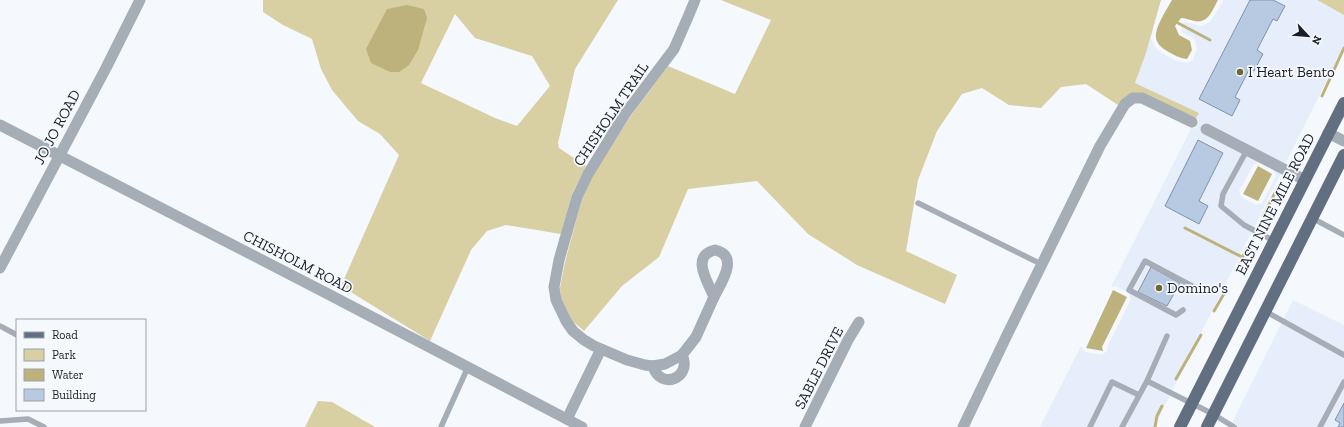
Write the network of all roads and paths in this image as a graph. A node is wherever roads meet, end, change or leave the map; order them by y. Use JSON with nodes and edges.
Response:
{"nodes":[{"id":1,"x":140,"y":0,"type":"edge"},
{"id":2,"x":694,"y":0,"type":"edge"},
{"id":3,"x":1344,"y":103,"type":"edge"},
{"id":4,"x":1192,"y":122,"type":"dead end"},
{"id":5,"x":0,"y":125,"type":"edge"},
{"id":6,"x":1206,"y":128,"type":"dead end"},
{"id":7,"x":1328,"y":133,"type":"junction"},
{"id":8,"x":1344,"y":141,"type":"edge"},
{"id":9,"x":1247,"y":150,"type":"junction"},
{"id":10,"x":59,"y":155,"type":"junction"},
{"id":11,"x":1344,"y":155,"type":"edge"},
{"id":12,"x":1305,"y":180,"type":"junction"},
{"id":13,"x":918,"y":203,"type":"dead end"},
{"id":14,"x":1312,"y":218,"type":"junction"},
{"id":15,"x":1344,"y":235,"type":"edge"},
{"id":16,"x":1274,"y":241,"type":"junction"},
{"id":17,"x":1042,"y":264,"type":"junction"},
{"id":18,"x":0,"y":268,"type":"edge"},
{"id":19,"x":1194,"y":287,"type":"dead end"},
{"id":20,"x":714,"y":297,"type":"dead end"},
{"id":21,"x":1183,"y":310,"type":"dead end"},
{"id":22,"x":1265,"y":311,"type":"junction"},
{"id":23,"x":859,"y":322,"type":"dead end"},
{"id":24,"x":0,"y":326,"type":"edge"},
{"id":25,"x":16,"y":334,"type":"edge"},
{"id":26,"x":1167,"y":336,"type":"dead end"},
{"id":27,"x":601,"y":349,"type":"junction"},
{"id":28,"x":682,"y":355,"type":"junction"},
{"id":29,"x":1344,"y":355,"type":"edge"},
{"id":30,"x":653,"y":366,"type":"junction"},
{"id":31,"x":468,"y":367,"type":"junction"},
{"id":32,"x":1147,"y":382,"type":"junction"},
{"id":33,"x":1344,"y":382,"type":"edge"},
{"id":34,"x":1139,"y":395,"type":"junction"},
{"id":35,"x":1191,"y":404,"type":"junction"},
{"id":36,"x":1213,"y":414,"type":"junction"},
{"id":37,"x":567,"y":419,"type":"junction"},
{"id":38,"x":0,"y":421,"type":"edge"},
{"id":39,"x":44,"y":427,"type":"edge"},
{"id":40,"x":441,"y":427,"type":"edge"},
{"id":41,"x":582,"y":427,"type":"edge"},
{"id":42,"x":806,"y":427,"type":"edge"},
{"id":43,"x":963,"y":427,"type":"edge"},
{"id":44,"x":1090,"y":427,"type":"edge"},
{"id":45,"x":1122,"y":427,"type":"edge"},
{"id":46,"x":1180,"y":427,"type":"edge"},
{"id":47,"x":1207,"y":427,"type":"edge"},
{"id":48,"x":1234,"y":427,"type":"edge"},
{"id":49,"x":1320,"y":427,"type":"edge"}],
"edges":[{"from":1,"to":10,"type":"street","name":"JO JO ROAD"},
{"from":2,"to":27,"type":"street","name":"CHISHOLM TRAIL"},
{"from":3,"to":7,"type":"main road","name":"EAST NINE MILE ROAD"},
{"from":4,"to":17,"type":"street"},
{"from":5,"to":10,"type":"street","name":"CHISHOLM ROAD"},
{"from":6,"to":9,"type":"street"},
{"from":7,"to":8,"type":"street"},
{"from":7,"to":12,"type":"main road","name":"EAST NINE MILE ROAD"},
{"from":9,"to":12,"type":"street"},
{"from":9,"to":16,"type":"lane"},
{"from":10,"to":18,"type":"street","name":"JO JO ROAD"},
{"from":10,"to":31,"type":"street","name":"CHISHOLM ROAD"},
{"from":11,"to":14,"type":"main road"},
{"from":12,"to":16,"type":"main road","name":"EAST NINE MILE ROAD"},
{"from":13,"to":17,"type":"lane"},
{"from":14,"to":15,"type":"lane"},
{"from":14,"to":22,"type":"main road"},
{"from":16,"to":35,"type":"main road","name":"EAST NINE MILE ROAD"},
{"from":17,"to":43,"type":"street"},
{"from":19,"to":21,"type":"lane"},
{"from":20,"to":28,"type":"street","name":"CHISHOLM TRAIL"},
{"from":22,"to":29,"type":"lane"},
{"from":22,"to":36,"type":"main road"},
{"from":23,"to":42,"type":"street","name":"SABLE DRIVE"},
{"from":24,"to":25,"type":"lane"},
{"from":26,"to":32,"type":"lane"},
{"from":27,"to":30,"type":"street","name":"CHISHOLM TRAIL"},
{"from":27,"to":37,"type":"street"},
{"from":28,"to":30,"type":"street","name":"CHISHOLM TRAIL"},
{"from":28,"to":30,"type":"street"},
{"from":31,"to":37,"type":"street","name":"CHISHOLM ROAD"},
{"from":31,"to":40,"type":"lane"},
{"from":32,"to":34,"type":"lane"},
{"from":32,"to":35,"type":"lane"},
{"from":33,"to":49,"type":"lane"},
{"from":34,"to":44,"type":"lane"},
{"from":34,"to":45,"type":"lane"},
{"from":35,"to":36,"type":"lane"},
{"from":35,"to":46,"type":"main road","name":"EAST NINE MILE ROAD"},
{"from":36,"to":47,"type":"main road"},
{"from":36,"to":48,"type":"lane"},
{"from":37,"to":41,"type":"street","name":"CHISHOLM ROAD"},
{"from":38,"to":39,"type":"lane"}]}
